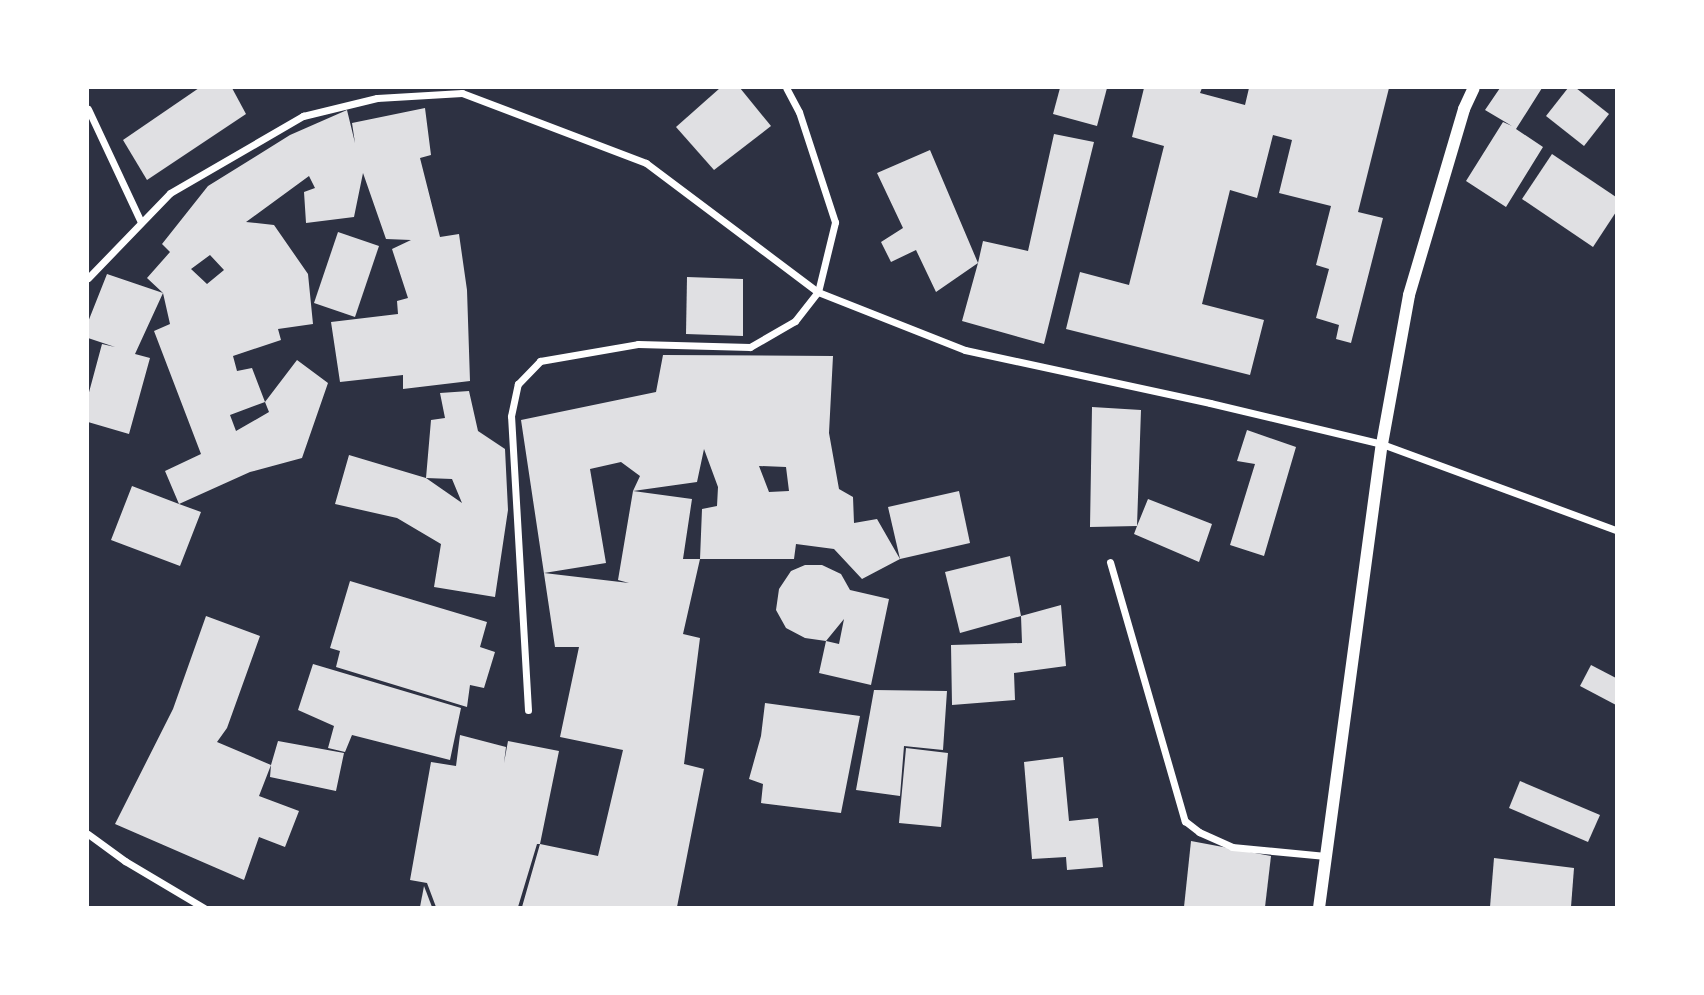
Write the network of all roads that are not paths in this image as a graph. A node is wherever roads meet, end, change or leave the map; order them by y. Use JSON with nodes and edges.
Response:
{"nodes":[{"id":1,"x":786,"y":88,"type":"edge"},
{"id":2,"x":1474,"y":88,"type":"edge"},
{"id":3,"x":88,"y":109,"type":"edge"},
{"id":4,"x":141,"y":222,"type":"junction"},
{"id":5,"x":88,"y":278,"type":"edge"},
{"id":6,"x":818,"y":292,"type":"junction"},
{"id":7,"x":1382,"y":444,"type":"junction"},
{"id":8,"x":1616,"y":530,"type":"edge"},
{"id":9,"x":1111,"y":562,"type":"dead end"},
{"id":10,"x":528,"y":710,"type":"dead end"},
{"id":11,"x":88,"y":834,"type":"edge"},
{"id":12,"x":1326,"y":856,"type":"junction"},
{"id":13,"x":204,"y":908,"type":"edge"},
{"id":14,"x":1319,"y":908,"type":"edge"}],
"edges":[{"from":1,"to":6,"type":"street"},
{"from":2,"to":7,"type":"street"},
{"from":3,"to":4,"type":"street"},
{"from":4,"to":5,"type":"street"},
{"from":4,"to":6,"type":"street"},
{"from":6,"to":7,"type":"street"},
{"from":6,"to":10,"type":"street"},
{"from":7,"to":8,"type":"street"},
{"from":7,"to":12,"type":"street"},
{"from":9,"to":12,"type":"street"},
{"from":11,"to":13,"type":"street"},
{"from":12,"to":14,"type":"street"}]}
